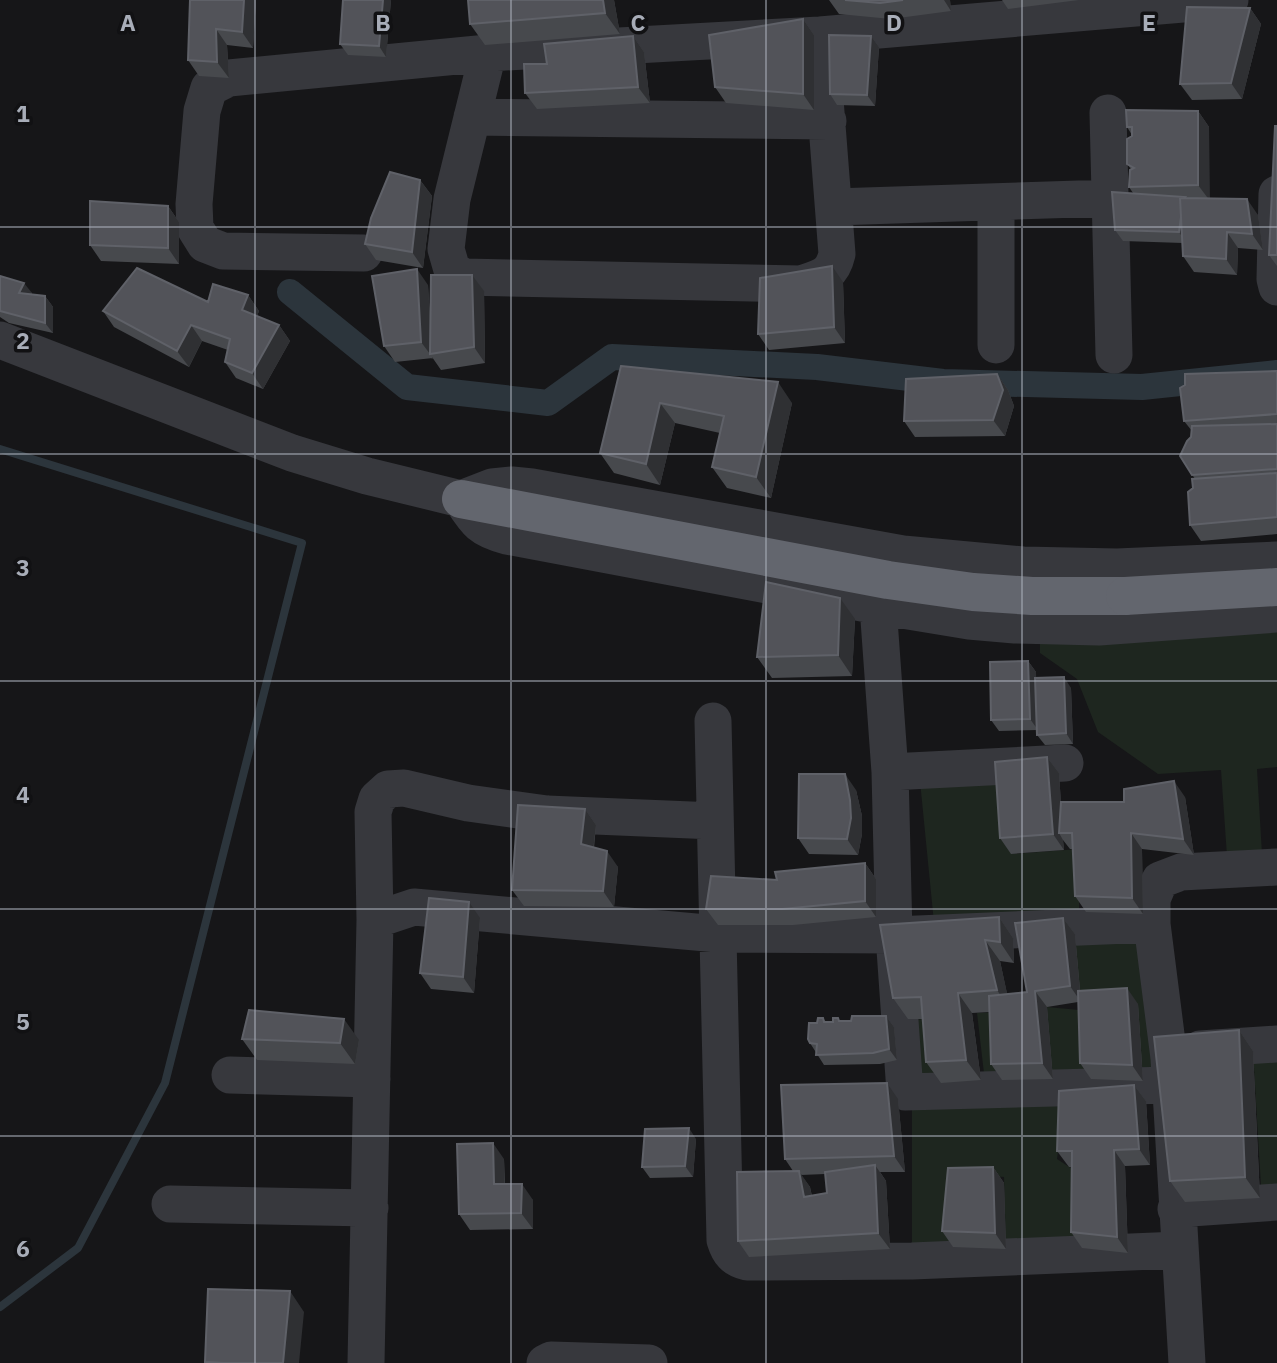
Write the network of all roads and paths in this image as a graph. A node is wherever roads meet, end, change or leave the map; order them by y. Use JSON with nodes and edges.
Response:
{"nodes":[{"id":1,"x":1230,"y":0,"type":"edge"},
{"id":2,"x":820,"y":35,"type":"junction"},
{"id":3,"x":488,"y":53,"type":"junction"},
{"id":4,"x":1108,"y":113,"type":"dead end"},
{"id":5,"x":472,"y":117,"type":"junction"},
{"id":6,"x":828,"y":121,"type":"junction"},
{"id":7,"x":1277,"y":194,"type":"edge"},
{"id":8,"x":1110,"y":198,"type":"junction"},
{"id":9,"x":996,"y":202,"type":"junction"},
{"id":10,"x":834,"y":207,"type":"junction"},
{"id":11,"x":364,"y":253,"type":"edge"},
{"id":12,"x":1277,"y":287,"type":"edge"},
{"id":13,"x":0,"y":340,"type":"edge"},
{"id":14,"x":996,"y":345,"type":"dead end"},
{"id":15,"x":1114,"y":355,"type":"dead end"},
{"id":16,"x":461,"y":499,"type":"junction"},
{"id":17,"x":1277,"y":560,"type":"edge"},
{"id":18,"x":1240,"y":562,"type":"junction"},
{"id":19,"x":1277,"y":587,"type":"edge"},
{"id":20,"x":878,"y":606,"type":"junction"},
{"id":21,"x":1260,"y":616,"type":"edge"},
{"id":22,"x":713,"y":721,"type":"dead end"},
{"id":23,"x":1066,"y":763,"type":"dead end"},
{"id":24,"x":890,"y":772,"type":"junction"},
{"id":25,"x":715,"y":821,"type":"junction"},
{"id":26,"x":1277,"y":867,"type":"edge"},
{"id":27,"x":375,"y":920,"type":"junction"},
{"id":28,"x":1152,"y":924,"type":"junction"},
{"id":29,"x":718,"y":934,"type":"junction"},
{"id":30,"x":894,"y":934,"type":"junction"},
{"id":31,"x":1277,"y":1044,"type":"edge"},
{"id":32,"x":1169,"y":1068,"type":"junction"},
{"id":33,"x":230,"y":1075,"type":"dead end"},
{"id":34,"x":372,"y":1079,"type":"junction"},
{"id":35,"x":1277,"y":1202,"type":"edge"},
{"id":36,"x":170,"y":1204,"type":"dead end"},
{"id":37,"x":370,"y":1208,"type":"junction"},
{"id":38,"x":1176,"y":1209,"type":"junction"},
{"id":39,"x":1179,"y":1250,"type":"junction"},
{"id":40,"x":366,"y":1363,"type":"edge"},
{"id":41,"x":545,"y":1363,"type":"edge"},
{"id":42,"x":649,"y":1363,"type":"edge"},
{"id":43,"x":1187,"y":1363,"type":"edge"}],
"edges":[{"from":1,"to":2,"type":"street"},
{"from":2,"to":3,"type":"street"},
{"from":2,"to":6,"type":"street"},
{"from":3,"to":5,"type":"street"},
{"from":3,"to":11,"type":"street"},
{"from":4,"to":8,"type":"street"},
{"from":5,"to":6,"type":"street"},
{"from":5,"to":10,"type":"street"},
{"from":6,"to":10,"type":"street"},
{"from":7,"to":12,"type":"street"},
{"from":8,"to":9,"type":"street"},
{"from":8,"to":15,"type":"street"},
{"from":9,"to":10,"type":"street"},
{"from":9,"to":14,"type":"street"},
{"from":13,"to":16,"type":"street"},
{"from":16,"to":18,"type":"street"},
{"from":16,"to":19,"type":"highway","bridge":true},
{"from":16,"to":20,"type":"street"},
{"from":17,"to":18,"type":"street"},
{"from":18,"to":21,"type":"street"},
{"from":20,"to":21,"type":"street"},
{"from":20,"to":24,"type":"street"},
{"from":22,"to":25,"type":"street"},
{"from":23,"to":24,"type":"street"},
{"from":24,"to":30,"type":"street"},
{"from":25,"to":27,"type":"street"},
{"from":25,"to":29,"type":"street"},
{"from":26,"to":28,"type":"street"},
{"from":27,"to":29,"type":"street"},
{"from":27,"to":34,"type":"street"},
{"from":28,"to":30,"type":"street"},
{"from":28,"to":32,"type":"street"},
{"from":29,"to":30,"type":"street"},
{"from":29,"to":39,"type":"street"},
{"from":30,"to":32,"type":"street"},
{"from":31,"to":32,"type":"street"},
{"from":32,"to":38,"type":"street"},
{"from":33,"to":34,"type":"street"},
{"from":34,"to":37,"type":"street"},
{"from":35,"to":38,"type":"street"},
{"from":36,"to":37,"type":"street"},
{"from":37,"to":40,"type":"street"},
{"from":38,"to":39,"type":"street"},
{"from":39,"to":43,"type":"street"},
{"from":41,"to":42,"type":"street"}]}
